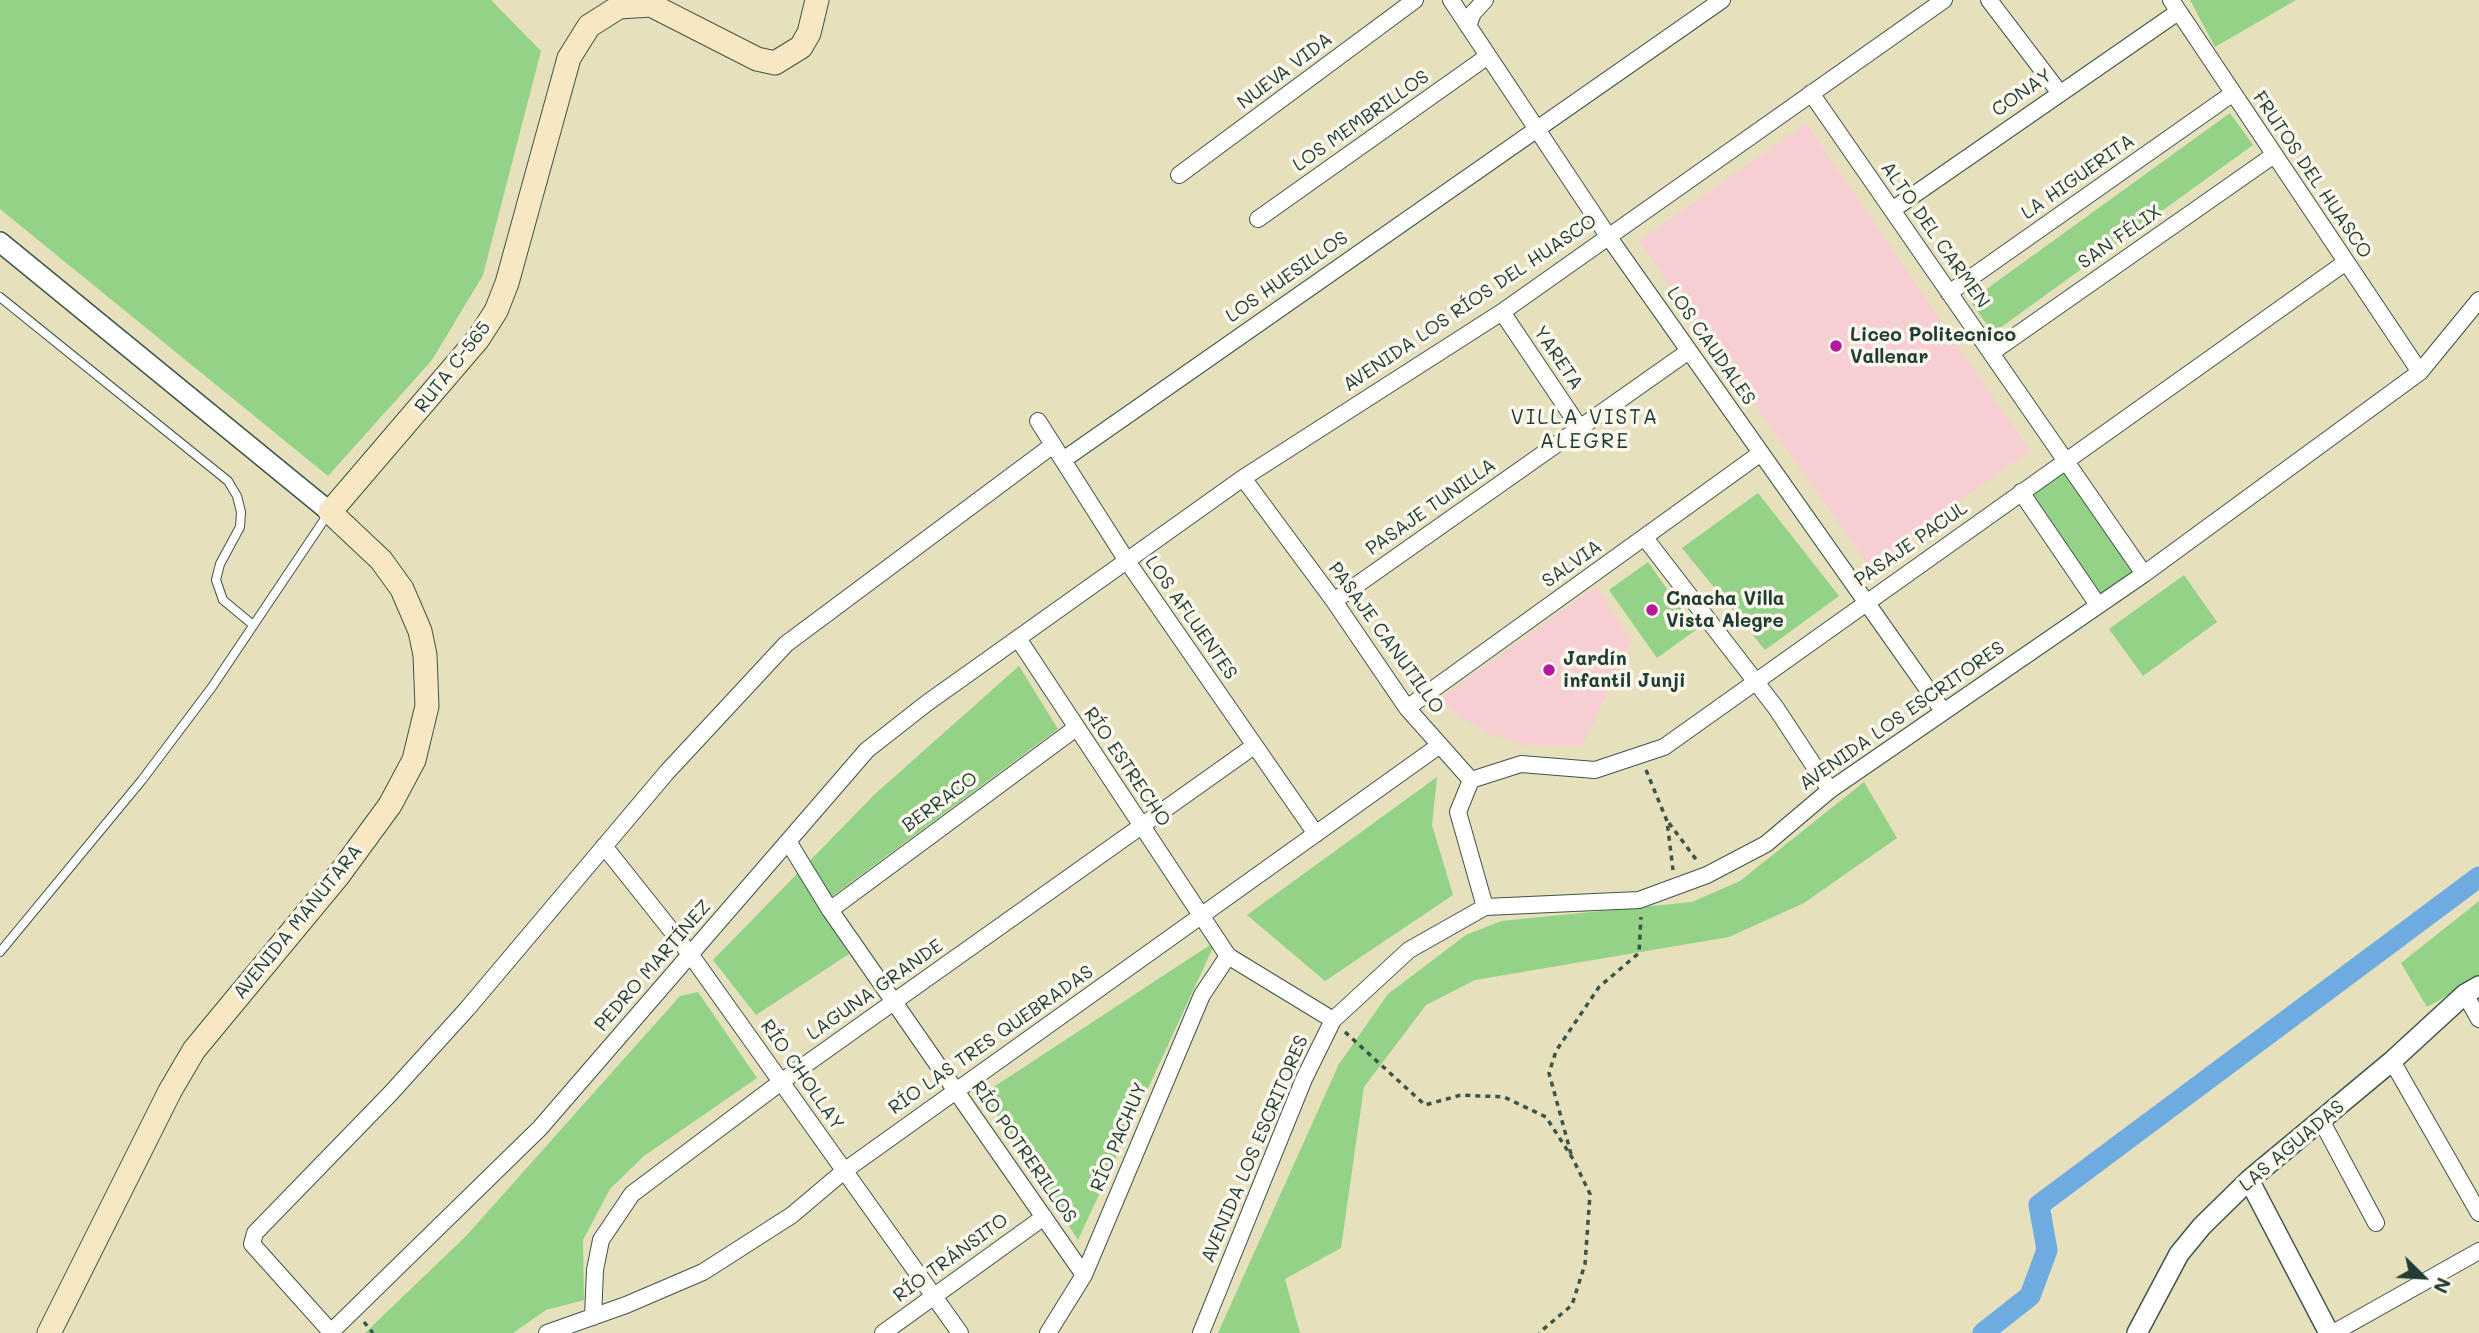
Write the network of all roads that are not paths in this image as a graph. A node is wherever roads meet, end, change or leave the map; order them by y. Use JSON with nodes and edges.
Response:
{"nodes":[{"id":1,"x":817,"y":0,"type":"edge"},
{"id":2,"x":1415,"y":0,"type":"edge"},
{"id":3,"x":1451,"y":0,"type":"edge"},
{"id":4,"x":1485,"y":0,"type":"edge"},
{"id":5,"x":1722,"y":0,"type":"edge"},
{"id":6,"x":1944,"y":0,"type":"edge"},
{"id":7,"x":1989,"y":0,"type":"edge"},
{"id":8,"x":2174,"y":6,"type":"edge"},
{"id":9,"x":1468,"y":26,"type":"junction"},
{"id":10,"x":1488,"y":56,"type":"junction"},
{"id":11,"x":2059,"y":92,"type":"junction"},
{"id":12,"x":1811,"y":93,"type":"junction"},
{"id":13,"x":2232,"y":94,"type":"junction"},
{"id":14,"x":1536,"y":128,"type":"junction"},
{"id":15,"x":2274,"y":155,"type":"junction"},
{"id":16,"x":1179,"y":175,"type":"dead end"},
{"id":17,"x":1892,"y":210,"type":"junction"},
{"id":18,"x":1258,"y":219,"type":"dead end"},
{"id":19,"x":1608,"y":236,"type":"junction"},
{"id":20,"x":0,"y":242,"type":"edge"},
{"id":21,"x":2346,"y":262,"type":"junction"},
{"id":22,"x":1949,"y":293,"type":"junction"},
{"id":23,"x":0,"y":297,"type":"edge"},
{"id":24,"x":2479,"y":300,"type":"edge"},
{"id":25,"x":1502,"y":312,"type":"junction"},
{"id":26,"x":1689,"y":351,"type":"junction"},
{"id":27,"x":1991,"y":353,"type":"junction"},
{"id":28,"x":2420,"y":372,"type":"junction"},
{"id":29,"x":1038,"y":421,"type":"dead end"},
{"id":30,"x":1580,"y":428,"type":"junction"},
{"id":31,"x":1053,"y":445,"type":"junction"},
{"id":32,"x":1761,"y":453,"type":"junction"},
{"id":33,"x":1063,"y":460,"type":"junction"},
{"id":34,"x":2065,"y":460,"type":"junction"},
{"id":35,"x":1243,"y":478,"type":"junction"},
{"id":36,"x":2021,"y":492,"type":"junction"},
{"id":37,"x":330,"y":512,"type":"junction"},
{"id":38,"x":1645,"y":538,"type":"junction"},
{"id":39,"x":1127,"y":561,"type":"junction"},
{"id":40,"x":2144,"y":574,"type":"junction"},
{"id":41,"x":1334,"y":601,"type":"junction"},
{"id":42,"x":1866,"y":601,"type":"junction"},
{"id":43,"x":2098,"y":606,"type":"junction"},
{"id":44,"x":252,"y":624,"type":"junction"},
{"id":45,"x":1019,"y":640,"type":"junction"},
{"id":46,"x":1756,"y":682,"type":"junction"},
{"id":47,"x":1406,"y":708,"type":"junction"},
{"id":48,"x":1943,"y":711,"type":"junction"},
{"id":49,"x":1076,"y":728,"type":"junction"},
{"id":50,"x":1254,"y":746,"type":"junction"},
{"id":51,"x":1440,"y":746,"type":"junction"},
{"id":52,"x":1471,"y":780,"type":"junction"},
{"id":53,"x":1830,"y":790,"type":"junction"},
{"id":54,"x":1141,"y":827,"type":"junction"},
{"id":55,"x":1316,"y":834,"type":"junction"},
{"id":56,"x":789,"y":843,"type":"junction"},
{"id":57,"x":604,"y":846,"type":"junction"},
{"id":58,"x":1485,"y":907,"type":"junction"},
{"id":59,"x":830,"y":910,"type":"junction"},
{"id":60,"x":1203,"y":915,"type":"junction"},
{"id":61,"x":0,"y":953,"type":"edge"},
{"id":62,"x":691,"y":954,"type":"junction"},
{"id":63,"x":1228,"y":956,"type":"junction"},
{"id":64,"x":2472,"y":990,"type":"edge"},
{"id":65,"x":894,"y":1002,"type":"junction"},
{"id":66,"x":2479,"y":1019,"type":"edge"},
{"id":67,"x":1333,"y":1020,"type":"junction"},
{"id":68,"x":2392,"y":1061,"type":"junction"},
{"id":69,"x":781,"y":1082,"type":"junction"},
{"id":70,"x":956,"y":1091,"type":"junction"},
{"id":71,"x":2322,"y":1122,"type":"junction"},
{"id":72,"x":844,"y":1171,"type":"junction"},
{"id":73,"x":2249,"y":1180,"type":"junction"},
{"id":74,"x":2479,"y":1213,"type":"edge"},
{"id":75,"x":1044,"y":1217,"type":"junction"},
{"id":76,"x":2376,"y":1223,"type":"dead end"},
{"id":77,"x":2479,"y":1251,"type":"edge"},
{"id":78,"x":1084,"y":1275,"type":"junction"},
{"id":79,"x":934,"y":1297,"type":"junction"},
{"id":80,"x":593,"y":1317,"type":"junction"},
{"id":81,"x":331,"y":1332,"type":"edge"},
{"id":82,"x":49,"y":1333,"type":"edge"},
{"id":83,"x":547,"y":1333,"type":"edge"},
{"id":84,"x":883,"y":1333,"type":"edge"},
{"id":85,"x":960,"y":1333,"type":"edge"},
{"id":86,"x":1048,"y":1333,"type":"edge"},
{"id":87,"x":1201,"y":1333,"type":"edge"},
{"id":88,"x":2137,"y":1333,"type":"edge"},
{"id":89,"x":2331,"y":1333,"type":"edge"}],
"edges":[{"from":1,"to":37,"type":"main road","name":"RUTA C-565"},
{"from":2,"to":16,"type":"street","name":"NUEVA VIDA"},
{"from":3,"to":9,"type":"street","name":"LOS CAUDALES"},
{"from":4,"to":9,"type":"street"},
{"from":5,"to":14,"type":"street","name":"LOS HUESILLOS"},
{"from":6,"to":12,"type":"street","name":"AVENIDA LOS RÍOS DEL HUASCO"},
{"from":7,"to":11,"type":"street"},
{"from":8,"to":11,"type":"street","name":"CONAY"},
{"from":8,"to":13,"type":"street","name":"FRUTOS DEL HUASCO"},
{"from":9,"to":10,"type":"street","name":"LOS CAUDALES"},
{"from":10,"to":14,"type":"street","name":"LOS CAUDALES"},
{"from":10,"to":18,"type":"street","name":"LOS MEMBRILLOS"},
{"from":11,"to":17,"type":"street","name":"CONAY"},
{"from":12,"to":17,"type":"street","name":"ALTO DEL CARMEN"},
{"from":12,"to":19,"type":"street","name":"AVENIDA LOS RÍOS DEL HUASCO"},
{"from":13,"to":15,"type":"street","name":"FRUTOS DEL HUASCO"},
{"from":13,"to":22,"type":"street","name":"LA HIGUERITA"},
{"from":14,"to":19,"type":"street","name":"LOS CAUDALES"},
{"from":14,"to":33,"type":"street","name":"LOS HUESILLOS"},
{"from":15,"to":21,"type":"street","name":"FRUTOS DEL HUASCO"},
{"from":15,"to":27,"type":"street","name":"SAN FÉLIX"},
{"from":17,"to":22,"type":"street","name":"ALTO DEL CARMEN"},
{"from":19,"to":25,"type":"street","name":"AVENIDA LOS RÍOS DEL HUASCO"},
{"from":19,"to":26,"type":"street","name":"LOS CAUDALES"},
{"from":20,"to":37,"type":"street"},
{"from":21,"to":28,"type":"street","name":"FRUTOS DEL HUASCO"},
{"from":21,"to":34,"type":"street","name":"PASAJE PACUL"},
{"from":22,"to":27,"type":"street","name":"ALTO DEL CARMEN"},
{"from":23,"to":44,"type":"lane"},
{"from":24,"to":28,"type":"street","name":"AVENIDA LOS ESCRITORES"},
{"from":25,"to":30,"type":"street","name":"YARETA"},
{"from":25,"to":35,"type":"street","name":"AVENIDA LOS RÍOS DEL HUASCO"},
{"from":26,"to":30,"type":"street","name":"PASAJE TUNILLA"},
{"from":26,"to":32,"type":"street","name":"LOS CAUDALES"},
{"from":27,"to":34,"type":"street","name":"ALTO DEL CARMEN"},
{"from":28,"to":40,"type":"street","name":"AVENIDA LOS ESCRITORES"},
{"from":29,"to":31,"type":"street","name":"LOS AFLUENTES"},
{"from":30,"to":41,"type":"street","name":"PASAJE TUNILLA"},
{"from":31,"to":33,"type":"street","name":"LOS AFLUENTES"},
{"from":31,"to":57,"type":"street"},
{"from":32,"to":38,"type":"street","name":"SALVIA"},
{"from":32,"to":42,"type":"street","name":"LOS CAUDALES"},
{"from":33,"to":39,"type":"street","name":"LOS AFLUENTES"},
{"from":34,"to":36,"type":"street","name":"PASAJE PACUL"},
{"from":34,"to":40,"type":"street","name":"ALTO DEL CARMEN"},
{"from":35,"to":39,"type":"street","name":"AVENIDA LOS RÍOS DEL HUASCO"},
{"from":35,"to":41,"type":"street","name":"PASAJE CANUTILLO"},
{"from":36,"to":42,"type":"street","name":"PASAJE PACUL"},
{"from":36,"to":43,"type":"street"},
{"from":37,"to":44,"type":"lane"},
{"from":37,"to":82,"type":"main road","name":"AVENIDA MANUTARA"},
{"from":38,"to":46,"type":"street"},
{"from":38,"to":47,"type":"street","name":"SALVIA"},
{"from":39,"to":45,"type":"street","name":"AVENIDA LOS RÍOS DEL HUASCO"},
{"from":39,"to":50,"type":"street","name":"LOS AFLUENTES"},
{"from":40,"to":43,"type":"street","name":"AVENIDA LOS ESCRITORES"},
{"from":41,"to":47,"type":"street","name":"PASAJE CANUTILLO"},
{"from":42,"to":46,"type":"street","name":"PASAJE PACUL"},
{"from":42,"to":48,"type":"street","name":"LOS CAUDALES"},
{"from":43,"to":48,"type":"street","name":"AVENIDA LOS ESCRITORES"},
{"from":44,"to":61,"type":"lane"},
{"from":45,"to":49,"type":"street","name":"RÍO ESTRECHO"},
{"from":45,"to":56,"type":"street","name":"PEDRO MARTÍNEZ"},
{"from":46,"to":52,"type":"street","name":"PASAJE PACUL"},
{"from":46,"to":53,"type":"street"},
{"from":47,"to":51,"type":"street","name":"PASAJE CANUTILLO"},
{"from":48,"to":53,"type":"street","name":"AVENIDA LOS ESCRITORES"},
{"from":49,"to":54,"type":"street","name":"RÍO ESTRECHO"},
{"from":49,"to":59,"type":"street","name":"BERRACO"},
{"from":50,"to":54,"type":"street","name":"LAGUNA GRANDE"},
{"from":50,"to":55,"type":"street","name":"LOS AFLUENTES"},
{"from":51,"to":52,"type":"street","name":"PASAJE CANUTILLO"},
{"from":51,"to":55,"type":"street","name":"RÍO LAS TRES QUEBRADAS"},
{"from":52,"to":58,"type":"street"},
{"from":53,"to":58,"type":"street","name":"AVENIDA LOS ESCRITORES"},
{"from":54,"to":60,"type":"street","name":"RÍO ESTRECHO"},
{"from":54,"to":65,"type":"street","name":"LAGUNA GRANDE"},
{"from":55,"to":60,"type":"street","name":"RÍO LAS TRES QUEBRADAS"},
{"from":56,"to":59,"type":"street","name":"RÍO POTRERILLOS"},
{"from":56,"to":62,"type":"street","name":"PEDRO MARTÍNEZ"},
{"from":57,"to":62,"type":"street","name":"RÍO CHOLLAY"},
{"from":57,"to":81,"type":"street"},
{"from":58,"to":67,"type":"street","name":"AVENIDA LOS ESCRITORES"},
{"from":59,"to":65,"type":"street","name":"RÍO POTRERILLOS"},
{"from":60,"to":63,"type":"street"},
{"from":60,"to":70,"type":"street","name":"RÍO LAS TRES QUEBRADAS"},
{"from":62,"to":69,"type":"street","name":"RÍO CHOLLAY"},
{"from":62,"to":81,"type":"street","name":"PEDRO MARTÍNEZ"},
{"from":63,"to":67,"type":"street"},
{"from":63,"to":78,"type":"street","name":"RÍO PACHUY"},
{"from":64,"to":66,"type":"street"},
{"from":64,"to":68,"type":"street","name":"LAS AGUADAS"},
{"from":65,"to":69,"type":"street","name":"LAGUNA GRANDE"},
{"from":65,"to":70,"type":"street","name":"RÍO POTRERILLOS"},
{"from":67,"to":87,"type":"street","name":"AVENIDA LOS ESCRITORES"},
{"from":68,"to":71,"type":"street","name":"LAS AGUADAS"},
{"from":68,"to":74,"type":"street"},
{"from":69,"to":72,"type":"street","name":"RÍO CHOLLAY"},
{"from":69,"to":80,"type":"street","name":"LAGUNA GRANDE"},
{"from":70,"to":72,"type":"street","name":"RÍO LAS TRES QUEBRADAS"},
{"from":70,"to":75,"type":"street","name":"RÍO POTRERILLOS"},
{"from":71,"to":73,"type":"street","name":"LAS AGUADAS"},
{"from":71,"to":76,"type":"street"},
{"from":72,"to":79,"type":"street","name":"RÍO CHOLLAY"},
{"from":72,"to":80,"type":"street","name":"RÍO LAS TRES QUEBRADAS"},
{"from":73,"to":88,"type":"street","name":"LAS AGUADAS"},
{"from":73,"to":89,"type":"street"},
{"from":75,"to":78,"type":"street","name":"RÍO POTRERILLOS"},
{"from":75,"to":79,"type":"street","name":"RÍO TRÁNSITO"},
{"from":77,"to":89,"type":"street"},
{"from":78,"to":86,"type":"street","name":"RÍO PACHUY"},
{"from":79,"to":84,"type":"street","name":"RÍO TRÁNSITO"},
{"from":79,"to":85,"type":"street","name":"RÍO CHOLLAY"},
{"from":80,"to":83,"type":"street","name":"RÍO LAS TRES QUEBRADAS"}]}
